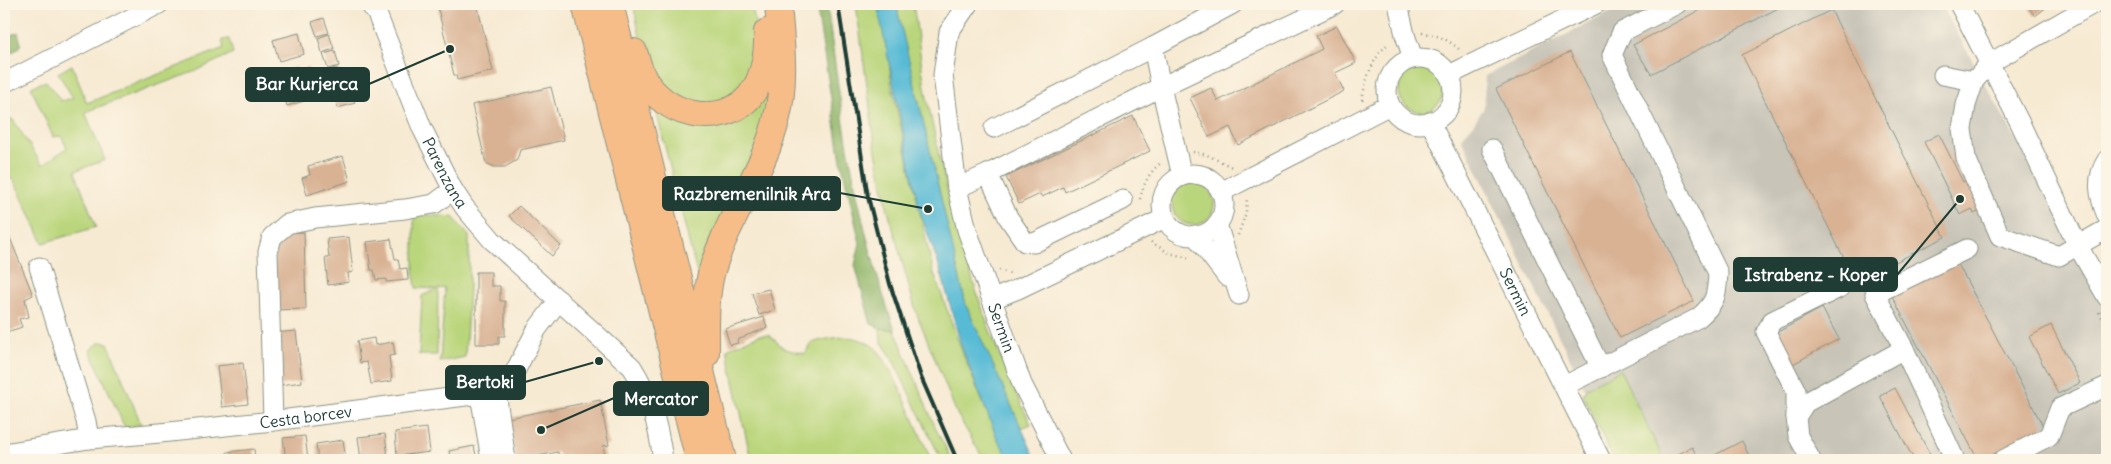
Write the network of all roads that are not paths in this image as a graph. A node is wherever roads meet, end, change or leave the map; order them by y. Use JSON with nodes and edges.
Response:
{"nodes":[{"id":1,"x":156,"y":4,"type":"edge"},
{"id":2,"x":620,"y":4,"type":"edge"},
{"id":3,"x":762,"y":4,"type":"edge"},
{"id":4,"x":778,"y":4,"type":"edge"},
{"id":5,"x":968,"y":4,"type":"edge"},
{"id":6,"x":1233,"y":4,"type":"edge"},
{"id":7,"x":1335,"y":4,"type":"edge"},
{"id":8,"x":1398,"y":4,"type":"edge"},
{"id":9,"x":1596,"y":4,"type":"edge"},
{"id":10,"x":1676,"y":4,"type":"edge"},
{"id":11,"x":1959,"y":4,"type":"edge"},
{"id":12,"x":591,"y":6,"type":"edge"},
{"id":13,"x":2084,"y":6,"type":"edge"},
{"id":14,"x":375,"y":7,"type":"edge"},
{"id":15,"x":1152,"y":47,"type":"junction"},
{"id":16,"x":1413,"y":58,"type":"junction"},
{"id":17,"x":1990,"y":63,"type":"junction"},
{"id":18,"x":1449,"y":75,"type":"junction"},
{"id":19,"x":1943,"y":75,"type":"dead end"},
{"id":20,"x":1974,"y":81,"type":"junction"},
{"id":21,"x":4,"y":83,"type":"edge"},
{"id":22,"x":1161,"y":87,"type":"junction"},
{"id":23,"x":1390,"y":105,"type":"junction"},
{"id":24,"x":1430,"y":122,"type":"junction"},
{"id":25,"x":994,"y":128,"type":"dead end"},
{"id":26,"x":1492,"y":149,"type":"dead end"},
{"id":27,"x":2107,"y":160,"type":"edge"},
{"id":28,"x":988,"y":174,"type":"junction"},
{"id":29,"x":1182,"y":176,"type":"junction"},
{"id":30,"x":957,"y":188,"type":"junction"},
{"id":31,"x":453,"y":190,"type":"junction"},
{"id":32,"x":1221,"y":192,"type":"junction"},
{"id":33,"x":1123,"y":200,"type":"dead end"},
{"id":34,"x":2107,"y":216,"type":"edge"},
{"id":35,"x":1165,"y":218,"type":"junction"},
{"id":36,"x":1217,"y":224,"type":"junction"},
{"id":37,"x":2107,"y":230,"type":"edge"},
{"id":38,"x":1195,"y":236,"type":"junction"},
{"id":39,"x":2078,"y":246,"type":"junction"},
{"id":40,"x":1968,"y":249,"type":"dead end"},
{"id":41,"x":39,"y":267,"type":"dead end"},
{"id":42,"x":1841,"y":287,"type":"dead end"},
{"id":43,"x":2107,"y":297,"type":"edge"},
{"id":44,"x":993,"y":298,"type":"junction"},
{"id":45,"x":559,"y":300,"type":"junction"},
{"id":46,"x":1904,"y":349,"type":"junction"},
{"id":47,"x":1600,"y":368,"type":"junction"},
{"id":48,"x":1564,"y":386,"type":"junction"},
{"id":49,"x":2107,"y":386,"type":"edge"},
{"id":50,"x":706,"y":392,"type":"junction"},
{"id":51,"x":488,"y":393,"type":"junction"},
{"id":52,"x":1796,"y":417,"type":"junction"},
{"id":53,"x":273,"y":421,"type":"junction"},
{"id":54,"x":89,"y":439,"type":"junction"},
{"id":55,"x":4,"y":454,"type":"edge"},
{"id":56,"x":491,"y":460,"type":"edge"},
{"id":57,"x":506,"y":460,"type":"edge"},
{"id":58,"x":663,"y":460,"type":"edge"},
{"id":59,"x":700,"y":460,"type":"edge"},
{"id":60,"x":723,"y":460,"type":"edge"},
{"id":61,"x":1061,"y":460,"type":"edge"},
{"id":62,"x":1601,"y":460,"type":"edge"},
{"id":63,"x":1811,"y":460,"type":"edge"},
{"id":64,"x":1955,"y":460,"type":"edge"},
{"id":65,"x":2003,"y":460,"type":"edge"}],
"edges":[{"from":1,"to":21,"type":"street"},
{"from":2,"to":3,"type":"highway"},
{"from":4,"to":50,"type":"highway"},
{"from":5,"to":30,"type":"street","name":"Sermin"},
{"from":6,"to":15,"type":"street"},
{"from":7,"to":22,"type":"street"},
{"from":8,"to":16,"type":"street"},
{"from":9,"to":18,"type":"street"},
{"from":10,"to":47,"type":"street"},
{"from":11,"to":17,"type":"street"},
{"from":12,"to":50,"type":"highway"},
{"from":12,"to":59,"type":"highway"},
{"from":13,"to":17,"type":"street"},
{"from":14,"to":31,"type":"street","name":"Parenzana"},
{"from":15,"to":22,"type":"street"},
{"from":15,"to":25,"type":"street"},
{"from":16,"to":18,"type":"street"},
{"from":16,"to":23,"type":"street"},
{"from":17,"to":20,"type":"street"},
{"from":17,"to":39,"type":"street"},
{"from":18,"to":24,"type":"street"},
{"from":19,"to":20,"type":"street"},
{"from":20,"to":39,"type":"street"},
{"from":22,"to":28,"type":"street"},
{"from":22,"to":29,"type":"street"},
{"from":23,"to":24,"type":"street"},
{"from":23,"to":32,"type":"street"},
{"from":24,"to":48,"type":"street","name":"Sermin"},
{"from":26,"to":47,"type":"street"},
{"from":27,"to":34,"type":"street"},
{"from":28,"to":30,"type":"street"},
{"from":28,"to":33,"type":"street"},
{"from":29,"to":32,"type":"street"},
{"from":29,"to":35,"type":"street"},
{"from":30,"to":44,"type":"street","name":"Sermin"},
{"from":31,"to":45,"type":"street","name":"Parenzana"},
{"from":31,"to":53,"type":"street"},
{"from":32,"to":36,"type":"street"},
{"from":35,"to":38,"type":"street"},
{"from":35,"to":44,"type":"street"},
{"from":36,"to":38,"type":"street"},
{"from":36,"to":38,"type":"street"},
{"from":37,"to":39,"type":"street"},
{"from":39,"to":43,"type":"street"},
{"from":40,"to":46,"type":"street"},
{"from":41,"to":54,"type":"street"},
{"from":42,"to":52,"type":"street"},
{"from":44,"to":61,"type":"street","name":"Sermin"},
{"from":45,"to":51,"type":"street"},
{"from":45,"to":58,"type":"street","name":"Parenzana"},
{"from":46,"to":52,"type":"street"},
{"from":46,"to":64,"type":"street"},
{"from":47,"to":48,"type":"street"},
{"from":48,"to":62,"type":"street","name":"Sermin"},
{"from":49,"to":65,"type":"street"},
{"from":50,"to":60,"type":"highway"},
{"from":51,"to":53,"type":"street","name":"Cesta borcev"},
{"from":51,"to":56,"type":"street"},
{"from":51,"to":57,"type":"street"},
{"from":52,"to":63,"type":"street"},
{"from":53,"to":54,"type":"street","name":"Cesta borcev"},
{"from":54,"to":55,"type":"street","name":"Cesta borcev"}]}
